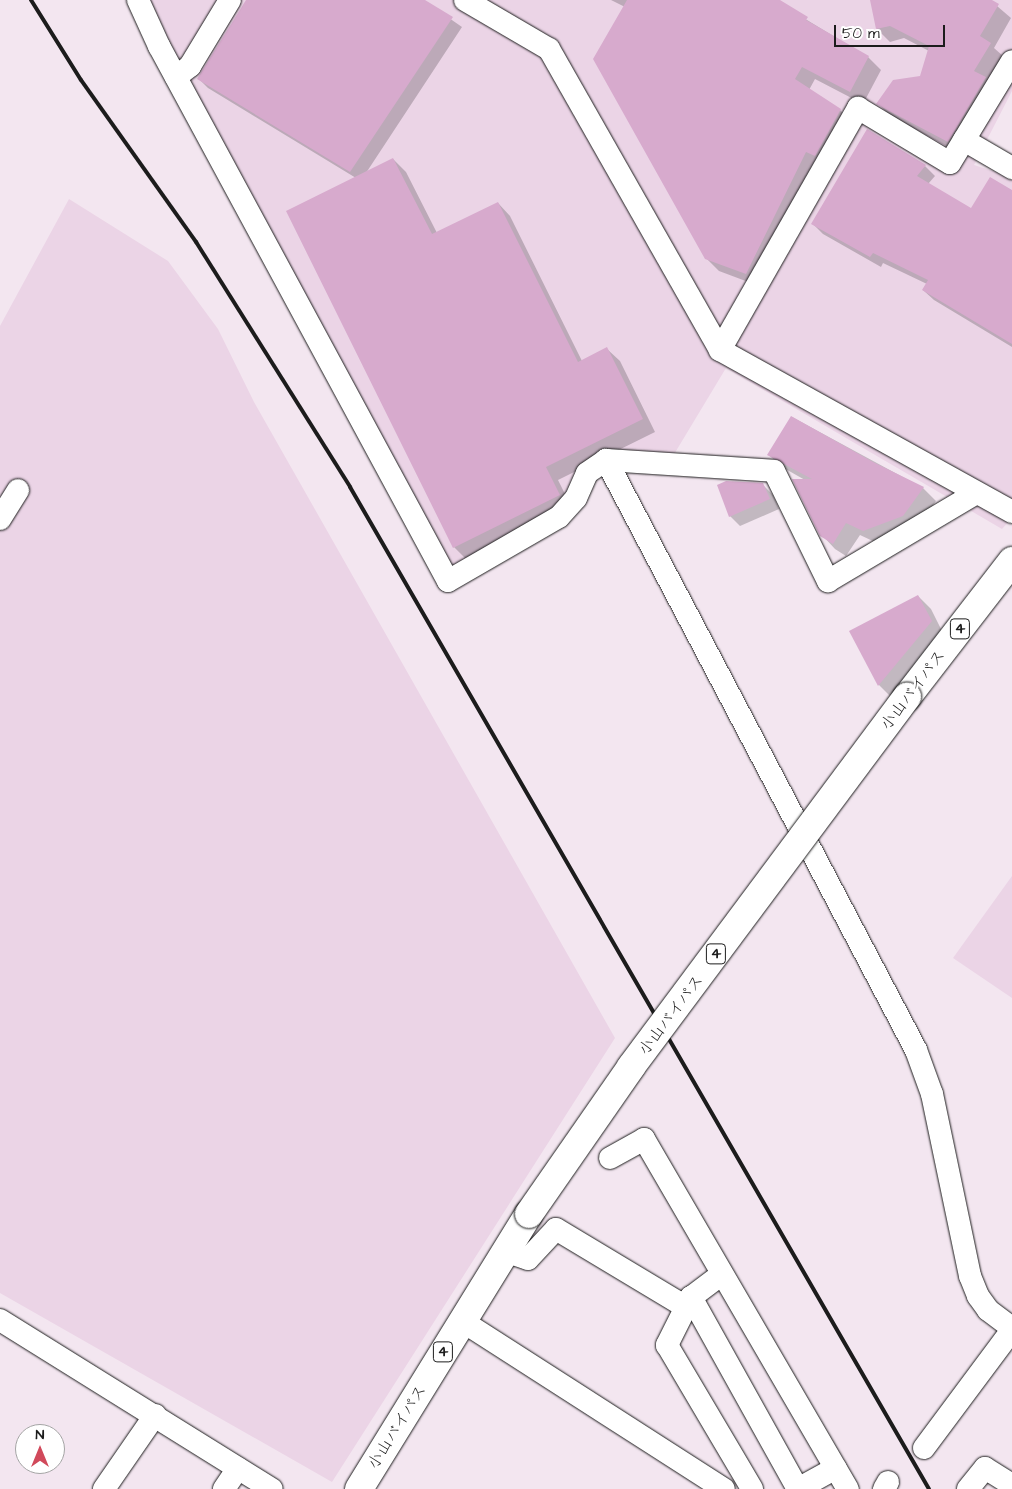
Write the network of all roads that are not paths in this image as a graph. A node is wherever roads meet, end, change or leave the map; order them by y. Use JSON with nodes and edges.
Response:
{"nodes":[{"id":1,"x":138,"y":0,"type":"edge"},
{"id":2,"x":230,"y":0,"type":"edge"},
{"id":3,"x":465,"y":0,"type":"edge"},
{"id":4,"x":1008,"y":67,"type":"edge"},
{"id":5,"x":176,"y":77,"type":"junction"},
{"id":6,"x":964,"y":140,"type":"junction"},
{"id":7,"x":1012,"y":168,"type":"edge"},
{"id":8,"x":720,"y":350,"type":"junction"},
{"id":9,"x":606,"y":460,"type":"junction"},
{"id":10,"x":18,"y":490,"type":"dead end"},
{"id":11,"x":976,"y":493,"type":"junction"},
{"id":12,"x":1012,"y":512,"type":"edge"},
{"id":13,"x":0,"y":519,"type":"edge"},
{"id":14,"x":1012,"y":561,"type":"edge"},
{"id":15,"x":610,"y":1158,"type":"dead end"},
{"id":16,"x":505,"y":1251,"type":"junction"},
{"id":17,"x":722,"y":1274,"type":"junction"},
{"id":18,"x":689,"y":1302,"type":"junction"},
{"id":19,"x":0,"y":1320,"type":"edge"},
{"id":20,"x":462,"y":1321,"type":"junction"},
{"id":21,"x":1012,"y":1329,"type":"edge"},
{"id":22,"x":155,"y":1416,"type":"junction"},
{"id":23,"x":924,"y":1448,"type":"dead end"},
{"id":24,"x":238,"y":1468,"type":"junction"},
{"id":25,"x":836,"y":1468,"type":"junction"},
{"id":26,"x":1012,"y":1484,"type":"edge"},
{"id":27,"x":104,"y":1489,"type":"edge"},
{"id":28,"x":224,"y":1489,"type":"edge"},
{"id":29,"x":272,"y":1489,"type":"edge"},
{"id":30,"x":359,"y":1489,"type":"edge"},
{"id":31,"x":724,"y":1489,"type":"edge"},
{"id":32,"x":752,"y":1489,"type":"edge"},
{"id":33,"x":798,"y":1489,"type":"edge"},
{"id":34,"x":848,"y":1489,"type":"edge"},
{"id":35,"x":968,"y":1489,"type":"edge"}],
"edges":[{"from":1,"to":5,"type":"street"},
{"from":2,"to":5,"type":"street"},
{"from":3,"to":8,"type":"street"},
{"from":4,"to":6,"type":"street"},
{"from":5,"to":9,"type":"street"},
{"from":6,"to":7,"type":"street"},
{"from":6,"to":8,"type":"street"},
{"from":8,"to":11,"type":"street"},
{"from":9,"to":11,"type":"street"},
{"from":9,"to":21,"type":"street"},
{"from":10,"to":13,"type":"street"},
{"from":11,"to":12,"type":"street"},
{"from":14,"to":16,"type":"highway","name":"小山バイパス","number":"4","bridge":true},
{"from":15,"to":17,"type":"street"},
{"from":16,"to":18,"type":"street"},
{"from":16,"to":20,"type":"highway","name":"小山バイパス","number":"4"},
{"from":17,"to":18,"type":"street"},
{"from":17,"to":25,"type":"street"},
{"from":18,"to":32,"type":"street"},
{"from":18,"to":33,"type":"street"},
{"from":19,"to":22,"type":"street"},
{"from":20,"to":30,"type":"highway","name":"小山バイパス","number":"4"},
{"from":20,"to":31,"type":"street"},
{"from":21,"to":23,"type":"street"},
{"from":22,"to":24,"type":"street"},
{"from":22,"to":27,"type":"street"},
{"from":24,"to":28,"type":"street"},
{"from":24,"to":29,"type":"street"},
{"from":25,"to":33,"type":"street"},
{"from":25,"to":34,"type":"street"},
{"from":26,"to":35,"type":"street"}]}
